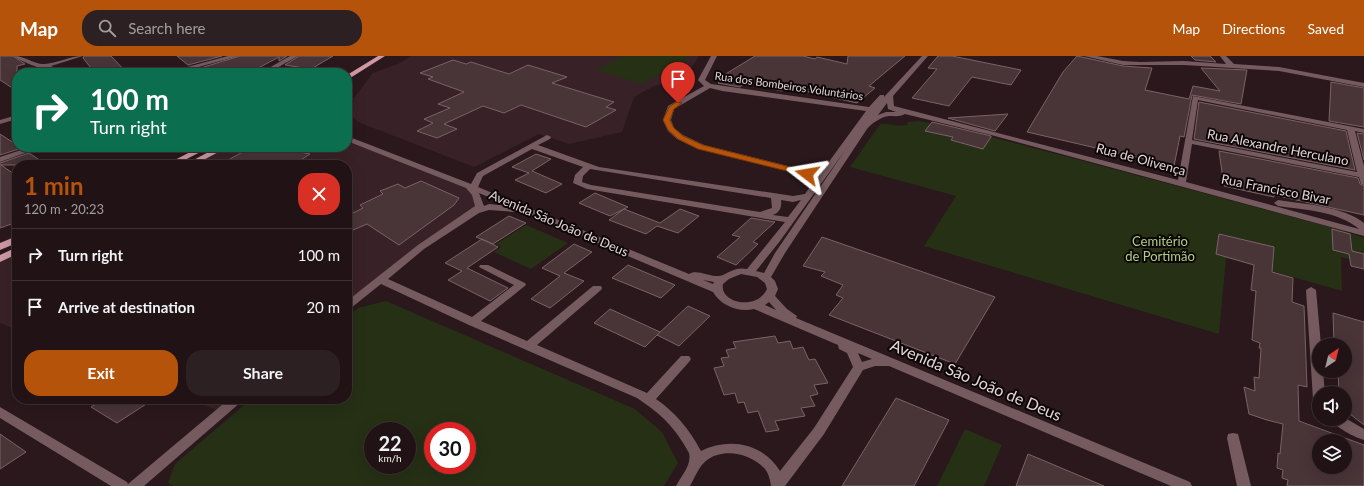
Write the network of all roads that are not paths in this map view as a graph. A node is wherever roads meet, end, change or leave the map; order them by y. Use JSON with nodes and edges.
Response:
{"nodes":[{"id":1,"x":17,"y":56,"type":"edge"},
{"id":2,"x":80,"y":56,"type":"edge"},
{"id":3,"x":236,"y":56,"type":"edge"},
{"id":4,"x":295,"y":56,"type":"edge"},
{"id":5,"x":372,"y":56,"type":"edge"},
{"id":6,"x":382,"y":56,"type":"edge"},
{"id":7,"x":714,"y":56,"type":"edge"},
{"id":8,"x":918,"y":56,"type":"edge"},
{"id":9,"x":925,"y":56,"type":"edge"},
{"id":10,"x":1087,"y":56,"type":"edge"},
{"id":11,"x":1223,"y":56,"type":"edge"},
{"id":12,"x":44,"y":66,"type":"junction"},
{"id":13,"x":1232,"y":66,"type":"junction"},
{"id":14,"x":49,"y":68,"type":"edge"},
{"id":15,"x":188,"y":68,"type":"edge"},
{"id":16,"x":272,"y":68,"type":"edge"},
{"id":17,"x":352,"y":69,"type":"edge"},
{"id":18,"x":352,"y":75,"type":"edge"},
{"id":19,"x":1364,"y":85,"type":"edge"},
{"id":20,"x":709,"y":86,"type":"junction"},
{"id":21,"x":890,"y":96,"type":"junction"},
{"id":22,"x":844,"y":105,"type":"junction"},
{"id":23,"x":874,"y":110,"type":"junction"},
{"id":24,"x":911,"y":114,"type":"junction"},
{"id":25,"x":12,"y":118,"type":"edge"},
{"id":26,"x":867,"y":119,"type":"junction"},
{"id":27,"x":0,"y":122,"type":"edge"},
{"id":28,"x":1350,"y":128,"type":"junction"},
{"id":29,"x":1364,"y":130,"type":"edge"},
{"id":30,"x":352,"y":135,"type":"edge"},
{"id":31,"x":547,"y":137,"type":"dead end"},
{"id":32,"x":352,"y":140,"type":"edge"},
{"id":33,"x":1188,"y":141,"type":"junction"},
{"id":34,"x":532,"y":146,"type":"junction"},
{"id":35,"x":23,"y":152,"type":"edge"},
{"id":36,"x":196,"y":152,"type":"edge"},
{"id":37,"x":214,"y":152,"type":"edge"},
{"id":38,"x":399,"y":158,"type":"junction"},
{"id":39,"x":0,"y":160,"type":"edge"},
{"id":40,"x":179,"y":160,"type":"edge"},
{"id":41,"x":198,"y":160,"type":"edge"},
{"id":42,"x":589,"y":166,"type":"junction"},
{"id":43,"x":821,"y":177,"type":"junction"},
{"id":44,"x":1364,"y":178,"type":"edge"},
{"id":45,"x":1182,"y":183,"type":"junction"},
{"id":46,"x":470,"y":185,"type":"junction"},
{"id":47,"x":1201,"y":188,"type":"junction"},
{"id":48,"x":775,"y":196,"type":"junction"},
{"id":49,"x":808,"y":196,"type":"junction"},
{"id":50,"x":510,"y":204,"type":"junction"},
{"id":51,"x":480,"y":207,"type":"junction"},
{"id":52,"x":532,"y":213,"type":"junction"},
{"id":53,"x":471,"y":214,"type":"junction"},
{"id":54,"x":759,"y":215,"type":"junction"},
{"id":55,"x":790,"y":220,"type":"junction"},
{"id":56,"x":1362,"y":224,"type":"edge"},
{"id":57,"x":1346,"y":228,"type":"junction"},
{"id":58,"x":1364,"y":232,"type":"edge"},
{"id":59,"x":12,"y":241,"type":"edge"},
{"id":60,"x":0,"y":247,"type":"edge"},
{"id":61,"x":12,"y":253,"type":"edge"},
{"id":62,"x":0,"y":259,"type":"edge"},
{"id":63,"x":484,"y":267,"type":"dead end"},
{"id":64,"x":666,"y":269,"type":"junction"},
{"id":65,"x":750,"y":272,"type":"junction"},
{"id":66,"x":766,"y":278,"type":"junction"},
{"id":67,"x":380,"y":279,"type":"junction"},
{"id":68,"x":720,"y":280,"type":"junction"},
{"id":69,"x":597,"y":288,"type":"dead end"},
{"id":70,"x":718,"y":290,"type":"junction"},
{"id":71,"x":1311,"y":290,"type":"dead end"},
{"id":72,"x":770,"y":297,"type":"junction"},
{"id":73,"x":352,"y":302,"type":"edge"},
{"id":74,"x":754,"y":305,"type":"junction"},
{"id":75,"x":473,"y":322,"type":"junction"},
{"id":76,"x":814,"y":330,"type":"junction"},
{"id":77,"x":830,"y":337,"type":"junction"},
{"id":78,"x":528,"y":346,"type":"junction"},
{"id":79,"x":685,"y":359,"type":"dead end"},
{"id":80,"x":898,"y":365,"type":"junction"},
{"id":81,"x":859,"y":367,"type":"junction"},
{"id":82,"x":1318,"y":386,"type":"edge"},
{"id":83,"x":648,"y":399,"type":"junction"},
{"id":84,"x":231,"y":404,"type":"edge"},
{"id":85,"x":0,"y":412,"type":"edge"},
{"id":86,"x":1350,"y":426,"type":"edge"},
{"id":87,"x":1364,"y":434,"type":"edge"},
{"id":88,"x":1233,"y":438,"type":"dead end"},
{"id":89,"x":692,"y":469,"type":"junction"},
{"id":90,"x":122,"y":486,"type":"edge"},
{"id":91,"x":134,"y":486,"type":"edge"},
{"id":92,"x":683,"y":486,"type":"edge"},
{"id":93,"x":690,"y":486,"type":"edge"},
{"id":94,"x":778,"y":486,"type":"edge"},
{"id":95,"x":1185,"y":486,"type":"edge"},
{"id":96,"x":1244,"y":486,"type":"edge"}],
"edges":[{"from":1,"to":12,"type":"street"},
{"from":2,"to":12,"type":"street"},
{"from":3,"to":15,"type":"street"},
{"from":4,"to":16,"type":"street"},
{"from":5,"to":17,"type":"main road"},
{"from":6,"to":18,"type":"main road"},
{"from":7,"to":20,"type":"street","name":"Rua dos Bombeiros Voluntários"},
{"from":8,"to":23,"type":"street"},
{"from":9,"to":21,"type":"street"},
{"from":10,"to":13,"type":"street"},
{"from":11,"to":13,"type":"street"},
{"from":12,"to":14,"type":"street"},
{"from":13,"to":19,"type":"street"},
{"from":20,"to":22,"type":"street","name":"Rua dos Bombeiros Voluntários"},
{"from":20,"to":43,"type":"street"},
{"from":21,"to":23,"type":"street"},
{"from":21,"to":24,"type":"street"},
{"from":22,"to":23,"type":"street","name":"Rua dos Bombeiros Voluntários"},
{"from":22,"to":26,"type":"street"},
{"from":23,"to":24,"type":"street","name":"Rua dos Bombeiros Voluntários"},
{"from":23,"to":26,"type":"street"},
{"from":24,"to":26,"type":"street"},
{"from":24,"to":45,"type":"street","name":"Rua de Olivença"},
{"from":25,"to":27,"type":"street"},
{"from":26,"to":43,"type":"street"},
{"from":26,"to":66,"type":"street"},
{"from":28,"to":29,"type":"street"},
{"from":28,"to":33,"type":"street"},
{"from":28,"to":44,"type":"street"},
{"from":30,"to":38,"type":"street"},
{"from":31,"to":34,"type":"street"},
{"from":32,"to":38,"type":"street"},
{"from":33,"to":44,"type":"street","name":"Rua Alexandre Herculano"},
{"from":33,"to":45,"type":"street"},
{"from":34,"to":42,"type":"street"},
{"from":34,"to":46,"type":"street"},
{"from":35,"to":39,"type":"street"},
{"from":36,"to":40,"type":"main road"},
{"from":37,"to":41,"type":"main road"},
{"from":38,"to":46,"type":"street","name":"Avenida São João de Deus"},
{"from":42,"to":48,"type":"street"},
{"from":42,"to":54,"type":"street"},
{"from":43,"to":49,"type":"street"},
{"from":45,"to":47,"type":"street","name":"Rua de Olivença"},
{"from":46,"to":50,"type":"street","name":"Avenida São João de Deus"},
{"from":46,"to":51,"type":"street"},
{"from":47,"to":56,"type":"street","name":"Rua Francisco Bivar"},
{"from":47,"to":57,"type":"street","name":"Rua de Olivença"},
{"from":48,"to":49,"type":"street"},
{"from":48,"to":54,"type":"street"},
{"from":49,"to":55,"type":"street"},
{"from":50,"to":51,"type":"street"},
{"from":50,"to":52,"type":"street","name":"Avenida São João de Deus"},
{"from":51,"to":53,"type":"street"},
{"from":52,"to":53,"type":"street"},
{"from":52,"to":64,"type":"street","name":"Avenida São João de Deus"},
{"from":53,"to":67,"type":"street"},
{"from":54,"to":55,"type":"street"},
{"from":55,"to":65,"type":"street"},
{"from":56,"to":57,"type":"street"},
{"from":57,"to":58,"type":"street","name":"Rua de Olivença"},
{"from":59,"to":60,"type":"main road"},
{"from":61,"to":62,"type":"main road"},
{"from":63,"to":75,"type":"street"},
{"from":64,"to":68,"type":"street"},
{"from":64,"to":70,"type":"street","name":"Avenida São João de Deus"},
{"from":65,"to":66,"type":"street"},
{"from":65,"to":68,"type":"street"},
{"from":66,"to":72,"type":"street"},
{"from":67,"to":73,"type":"street"},
{"from":67,"to":75,"type":"street"},
{"from":68,"to":70,"type":"street"},
{"from":69,"to":78,"type":"street"},
{"from":70,"to":74,"type":"street"},
{"from":71,"to":82,"type":"street"},
{"from":72,"to":74,"type":"street"},
{"from":72,"to":76,"type":"street"},
{"from":74,"to":76,"type":"street","name":"Avenida São João de Deus"},
{"from":75,"to":78,"type":"street"},
{"from":76,"to":77,"type":"street","name":"Avenida São João de Deus"},
{"from":77,"to":80,"type":"street","name":"Avenida São João de Deus"},
{"from":77,"to":81,"type":"street"},
{"from":78,"to":83,"type":"street"},
{"from":79,"to":83,"type":"street"},
{"from":80,"to":81,"type":"street"},
{"from":80,"to":95,"type":"street","name":"Avenida São João de Deus"},
{"from":81,"to":94,"type":"street"},
{"from":83,"to":89,"type":"street"},
{"from":84,"to":91,"type":"street"},
{"from":85,"to":90,"type":"street"},
{"from":86,"to":87,"type":"street"},
{"from":88,"to":96,"type":"street"},
{"from":89,"to":92,"type":"street"},
{"from":89,"to":93,"type":"street"},
{"from":89,"to":94,"type":"street"}]}
